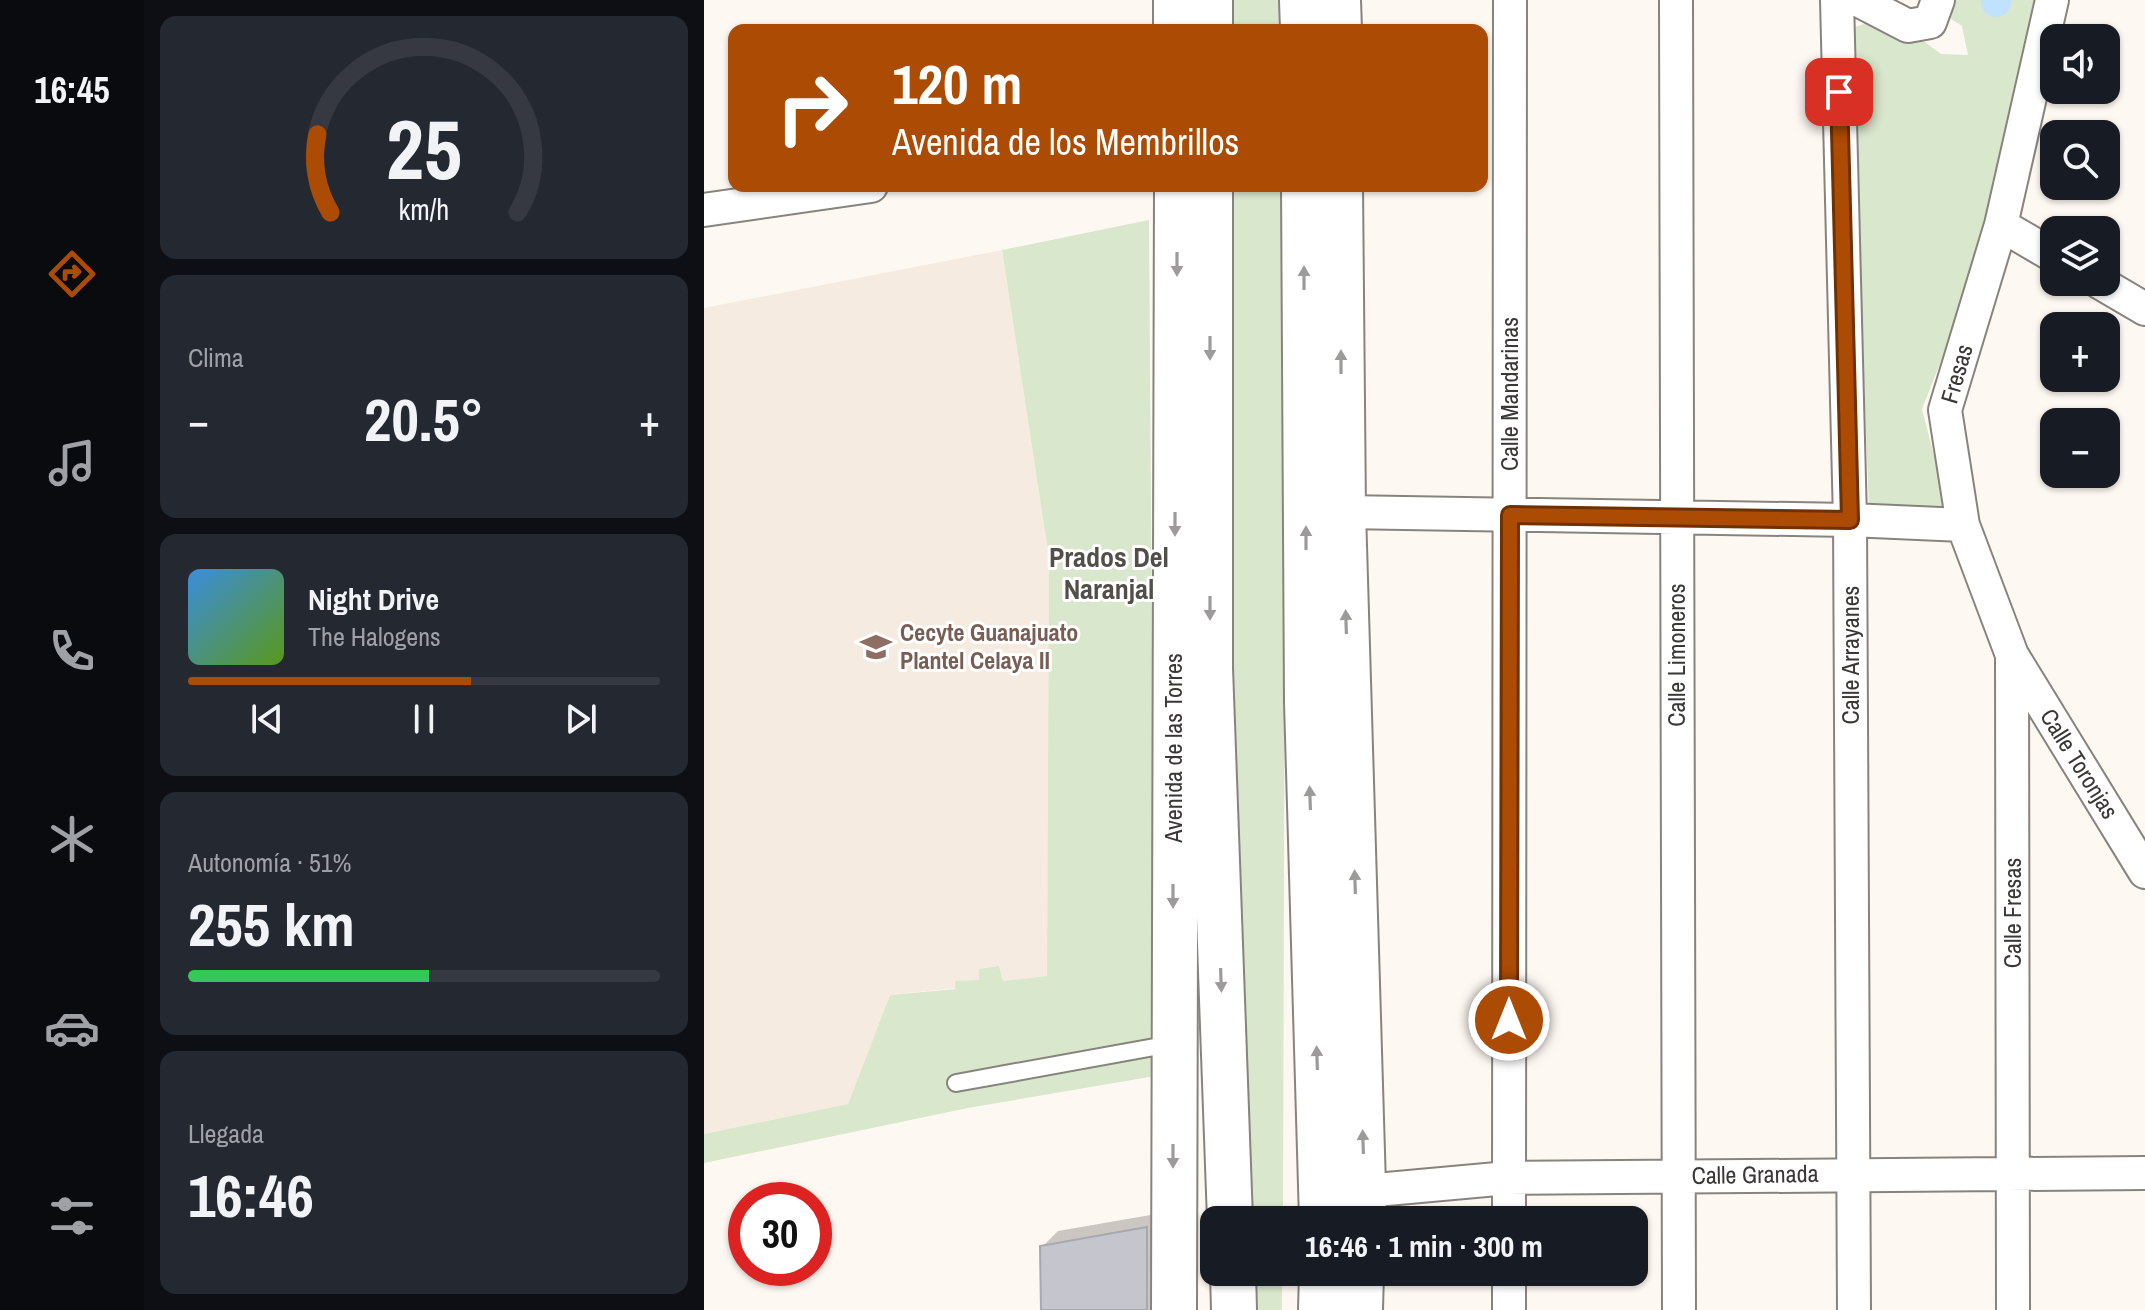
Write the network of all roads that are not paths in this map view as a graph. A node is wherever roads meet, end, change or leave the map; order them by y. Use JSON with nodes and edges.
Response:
{"nodes":[{"id":1,"x":1176,"y":0,"type":"edge"},
{"id":2,"x":1210,"y":0,"type":"edge"},
{"id":3,"x":1302,"y":0,"type":"edge"},
{"id":4,"x":1338,"y":0,"type":"edge"},
{"id":5,"x":1510,"y":0,"type":"edge"},
{"id":6,"x":1676,"y":0,"type":"edge"},
{"id":7,"x":1837,"y":0,"type":"edge"},
{"id":8,"x":1858,"y":0,"type":"edge"},
{"id":9,"x":1938,"y":0,"type":"edge"},
{"id":10,"x":2052,"y":0,"type":"edge"},
{"id":11,"x":1176,"y":24,"type":"edge"},
{"id":12,"x":1210,"y":24,"type":"edge"},
{"id":13,"x":1303,"y":24,"type":"edge"},
{"id":14,"x":1339,"y":24,"type":"edge"},
{"id":15,"x":829,"y":192,"type":"edge"},
{"id":16,"x":1177,"y":192,"type":"edge"},
{"id":17,"x":1210,"y":192,"type":"edge"},
{"id":18,"x":1304,"y":192,"type":"edge"},
{"id":19,"x":1340,"y":192,"type":"edge"},
{"id":20,"x":704,"y":210,"type":"edge"},
{"id":21,"x":2001,"y":225,"type":"junction"},
{"id":22,"x":2040,"y":248,"type":"edge"},
{"id":23,"x":2120,"y":294,"type":"edge"},
{"id":24,"x":2145,"y":309,"type":"edge"},
{"id":25,"x":1343,"y":512,"type":"junction"},
{"id":26,"x":1510,"y":515,"type":"junction"},
{"id":27,"x":1676,"y":518,"type":"junction"},
{"id":28,"x":1850,"y":520,"type":"junction"},
{"id":29,"x":1963,"y":525,"type":"junction"},
{"id":30,"x":2012,"y":655,"type":"junction"},
{"id":31,"x":2145,"y":872,"type":"edge"},
{"id":32,"x":1173,"y":1043,"type":"junction"},
{"id":33,"x":956,"y":1083,"type":"dead end"},
{"id":34,"x":1855,"y":1173,"type":"junction"},
{"id":35,"x":2145,"y":1173,"type":"edge"},
{"id":36,"x":1678,"y":1176,"type":"junction"},
{"id":37,"x":2013,"y":1176,"type":"junction"},
{"id":38,"x":1508,"y":1178,"type":"junction"},
{"id":39,"x":1364,"y":1205,"type":"edge"},
{"id":40,"x":1229,"y":1206,"type":"edge"},
{"id":41,"x":1322,"y":1206,"type":"edge"},
{"id":42,"x":1509,"y":1206,"type":"edge"},
{"id":43,"x":1233,"y":1286,"type":"edge"},
{"id":44,"x":1322,"y":1286,"type":"edge"},
{"id":45,"x":1361,"y":1286,"type":"edge"},
{"id":46,"x":1509,"y":1286,"type":"edge"},
{"id":47,"x":1174,"y":1310,"type":"edge"},
{"id":48,"x":1234,"y":1310,"type":"edge"},
{"id":49,"x":1321,"y":1310,"type":"edge"},
{"id":50,"x":1360,"y":1310,"type":"edge"},
{"id":51,"x":1509,"y":1310,"type":"edge"},
{"id":52,"x":1679,"y":1310,"type":"edge"},
{"id":53,"x":1854,"y":1310,"type":"edge"},
{"id":54,"x":2013,"y":1310,"type":"edge"}],
"edges":[{"from":1,"to":11,"type":"street"},
{"from":2,"to":12,"type":"street"},
{"from":3,"to":13,"type":"street"},
{"from":4,"to":14,"type":"street"},
{"from":5,"to":26,"type":"street","name":"Calle Mandarinas"},
{"from":6,"to":27,"type":"street","name":"Calle Limoneros"},
{"from":7,"to":28,"type":"street","name":"Calle Arrayanes"},
{"from":8,"to":9,"type":"street"},
{"from":10,"to":21,"type":"street","name":"Fresas"},
{"from":15,"to":20,"type":"street"},
{"from":16,"to":32,"type":"street","name":"Avenida de las Torres","one_way":true},
{"from":17,"to":40,"type":"street","name":"Avenida de las Torres","one_way":true},
{"from":41,"to":18,"type":"street","one_way":true},
{"from":25,"to":19,"type":"street","one_way":true},
{"from":21,"to":22,"type":"street"},
{"from":21,"to":29,"type":"street","name":"Fresas"},
{"from":23,"to":24,"type":"street"},
{"from":25,"to":26,"type":"street"},
{"from":39,"to":25,"type":"street","one_way":true},
{"from":26,"to":27,"type":"street"},
{"from":26,"to":38,"type":"street","name":"Calle Mandarinas"},
{"from":27,"to":28,"type":"street"},
{"from":27,"to":36,"type":"street","name":"Calle Limoneros"},
{"from":28,"to":29,"type":"street"},
{"from":28,"to":34,"type":"street","name":"Calle Arrayanes"},
{"from":29,"to":30,"type":"street","name":"Calle Fresas"},
{"from":30,"to":31,"type":"street","name":"Calle Toronjas"},
{"from":30,"to":37,"type":"street","name":"Calle Fresas"},
{"from":32,"to":33,"type":"lane"},
{"from":32,"to":47,"type":"street","name":"Avenida de las Torres","one_way":true},
{"from":34,"to":36,"type":"street","name":"Calle Granada"},
{"from":34,"to":37,"type":"street","name":"Calle Granada"},
{"from":34,"to":53,"type":"street","name":"Calle Arrayanes"},
{"from":35,"to":37,"type":"street","name":"Calle Granada"},
{"from":36,"to":38,"type":"street","name":"Calle Granada"},
{"from":36,"to":52,"type":"street","name":"Calle Limoneros"},
{"from":37,"to":54,"type":"street","name":"Calle Fresas"},
{"from":38,"to":39,"type":"street","name":"Calle Granada"},
{"from":38,"to":42,"type":"street","name":"Calle Mandarinas"},
{"from":43,"to":48,"type":"street"},
{"from":44,"to":49,"type":"street"},
{"from":45,"to":50,"type":"street"},
{"from":46,"to":51,"type":"street"}]}
